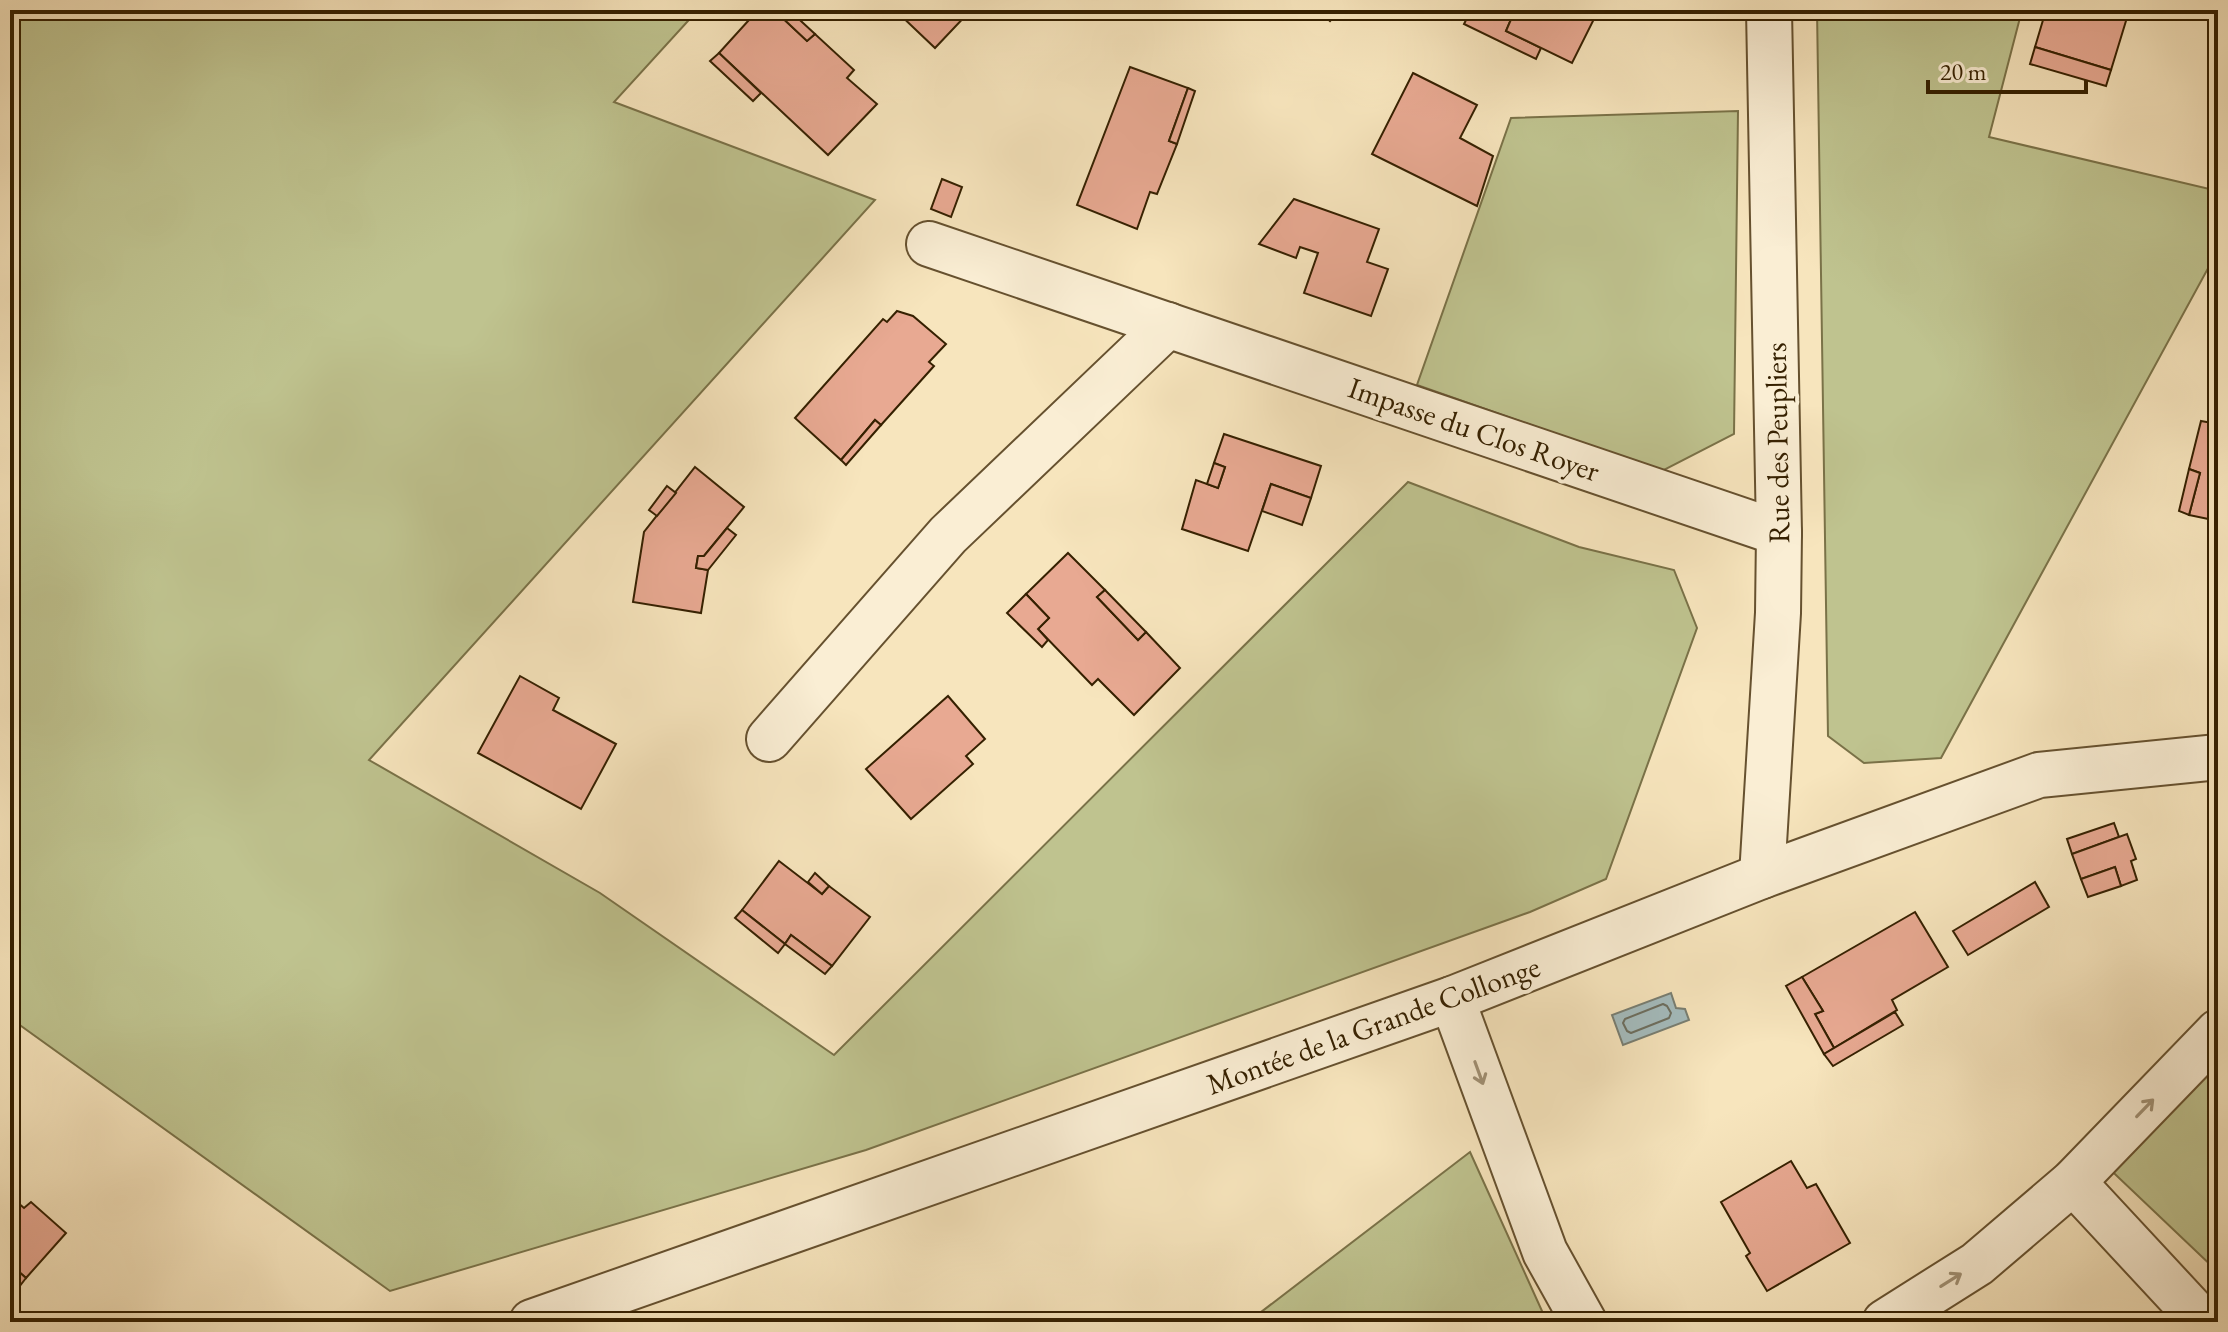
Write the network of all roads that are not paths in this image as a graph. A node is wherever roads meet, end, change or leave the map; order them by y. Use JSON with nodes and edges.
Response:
{"nodes":[{"id":1,"x":1769,"y":10,"type":"edge"},
{"id":2,"x":929,"y":244,"type":"dead end"},
{"id":3,"x":1168,"y":325,"type":"junction"},
{"id":4,"x":1779,"y":533,"type":"junction"},
{"id":5,"x":769,"y":739,"type":"dead end"},
{"id":6,"x":2218,"y":757,"type":"edge"},
{"id":7,"x":1762,"y":876,"type":"junction"},
{"id":8,"x":1452,"y":999,"type":"junction"},
{"id":9,"x":2218,"y":1032,"type":"edge"},
{"id":10,"x":2073,"y":1182,"type":"junction"},
{"id":11,"x":532,"y":1322,"type":"edge"},
{"id":12,"x":1584,"y":1322,"type":"edge"},
{"id":13,"x":1885,"y":1322,"type":"edge"},
{"id":14,"x":2203,"y":1322,"type":"edge"}],
"edges":[{"from":1,"to":4,"type":"street","name":"Rue des Peupliers"},
{"from":2,"to":3,"type":"street","name":"Impasse du Clos Royer"},
{"from":3,"to":4,"type":"street","name":"Impasse du Clos Royer"},
{"from":3,"to":5,"type":"street"},
{"from":4,"to":7,"type":"street","name":"Rue des Peupliers"},
{"from":6,"to":7,"type":"street","name":"Montée de la Grande Collonge"},
{"from":7,"to":8,"type":"street","name":"Montée de la Grande Collonge"},
{"from":8,"to":11,"type":"street","name":"Montée de la Grande Collonge"},
{"from":8,"to":12,"type":"street","one_way":true},
{"from":10,"to":9,"type":"street","one_way":true},
{"from":13,"to":10,"type":"street","one_way":true},
{"from":10,"to":14,"type":"street"}]}
